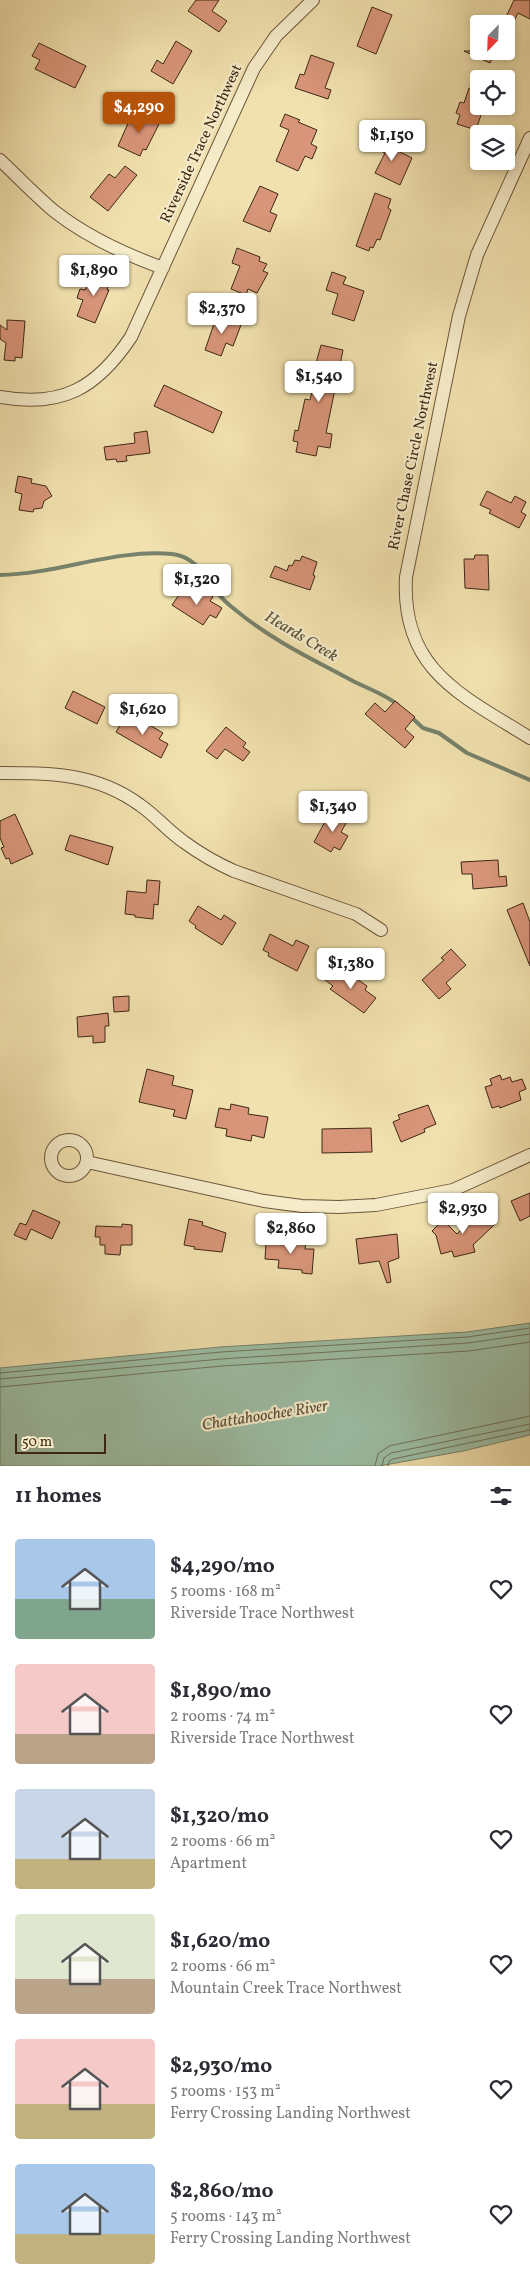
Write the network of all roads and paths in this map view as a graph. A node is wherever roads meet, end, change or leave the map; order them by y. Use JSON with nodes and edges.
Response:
{"nodes":[{"id":1,"x":313,"y":0,"type":"edge"},
{"id":2,"x":530,"y":138,"type":"edge"},
{"id":3,"x":0,"y":160,"type":"edge"},
{"id":4,"x":163,"y":268,"type":"junction"},
{"id":5,"x":0,"y":397,"type":"edge"},
{"id":6,"x":530,"y":738,"type":"edge"},
{"id":7,"x":0,"y":772,"type":"edge"},
{"id":8,"x":381,"y":930,"type":"dead end"},
{"id":9,"x":530,"y":1155,"type":"edge"},
{"id":10,"x":87,"y":1162,"type":"dead end"}],
"edges":[{"from":1,"to":4,"type":"street","name":"Riverside Trace Northwest"},
{"from":2,"to":6,"type":"street","name":"River Chase Circle Northwest"},
{"from":3,"to":4,"type":"street"},
{"from":4,"to":5,"type":"street","name":"Riverside Trace Northwest"},
{"from":7,"to":8,"type":"street"},
{"from":9,"to":10,"type":"street"}]}
